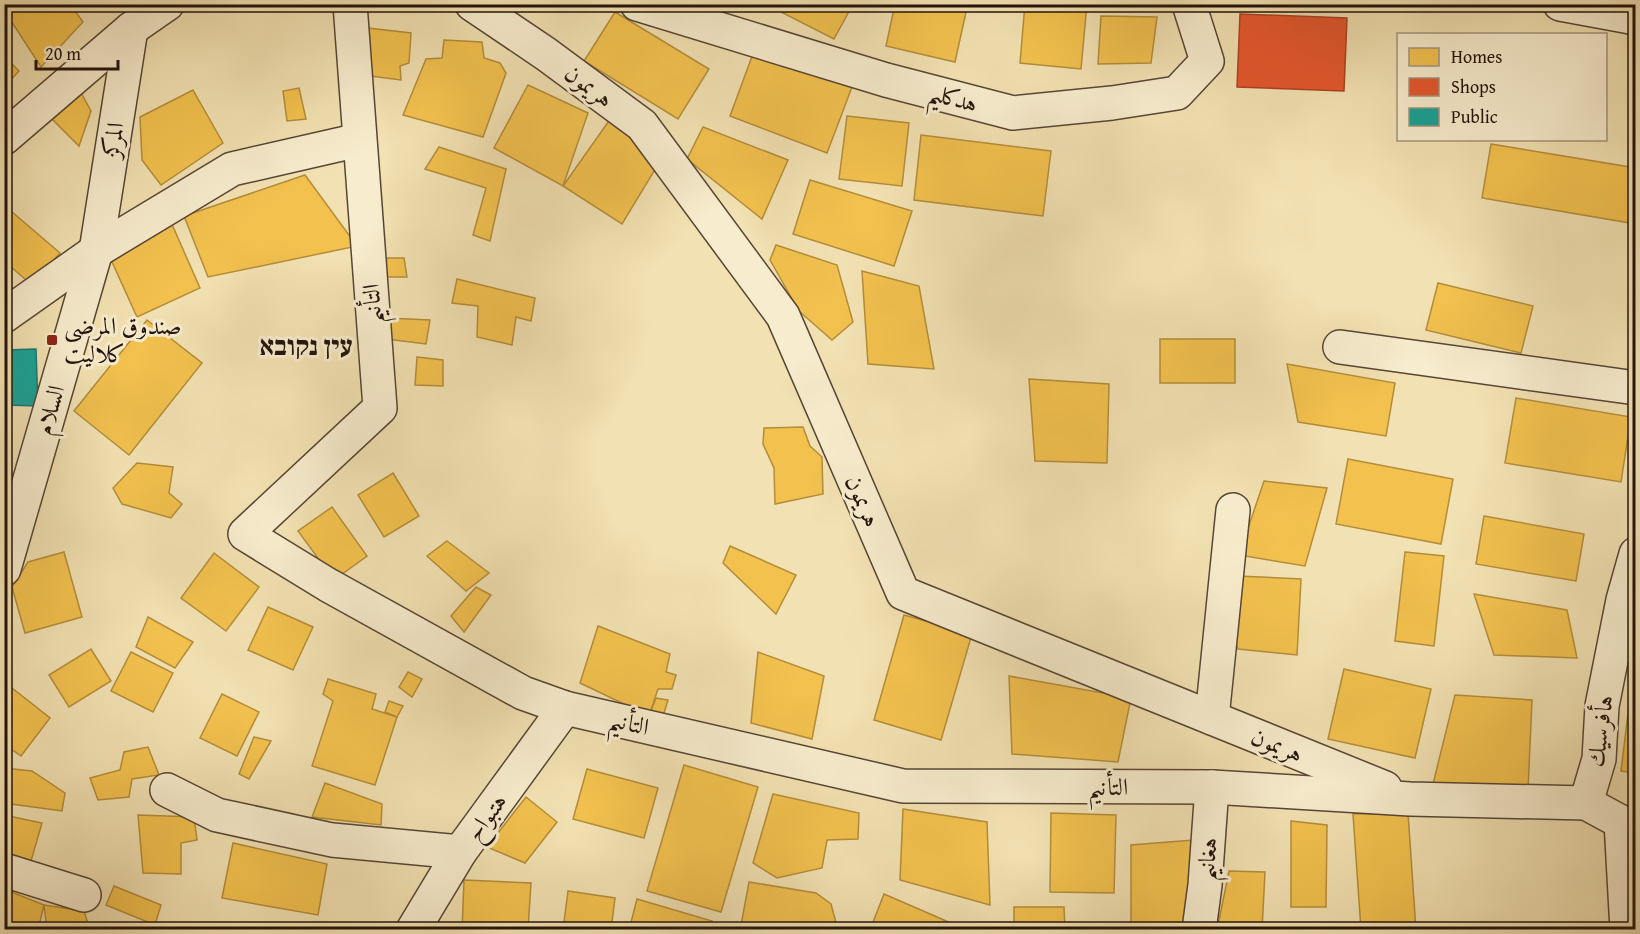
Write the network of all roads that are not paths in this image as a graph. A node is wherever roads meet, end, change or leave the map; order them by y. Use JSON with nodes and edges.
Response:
{"nodes":[{"id":1,"x":166,"y":4,"type":"edge"},
{"id":2,"x":350,"y":4,"type":"edge"},
{"id":3,"x":472,"y":4,"type":"edge"},
{"id":4,"x":637,"y":4,"type":"edge"},
{"id":5,"x":1189,"y":4,"type":"edge"},
{"id":6,"x":1560,"y":4,"type":"edge"},
{"id":7,"x":1635,"y":18,"type":"edge"},
{"id":8,"x":131,"y":29,"type":"junction"},
{"id":9,"x":4,"y":138,"type":"edge"},
{"id":10,"x":360,"y":140,"type":"junction"},
{"id":11,"x":96,"y":250,"type":"junction"},
{"id":12,"x":4,"y":316,"type":"edge"},
{"id":13,"x":1340,"y":347,"type":"dead end"},
{"id":14,"x":1635,"y":388,"type":"edge"},
{"id":15,"x":1233,"y":510,"type":"dead end"},
{"id":16,"x":1635,"y":554,"type":"edge"},
{"id":17,"x":4,"y":569,"type":"edge"},
{"id":18,"x":565,"y":708,"type":"junction"},
{"id":19,"x":1212,"y":718,"type":"junction"},
{"id":20,"x":1212,"y":788,"type":"junction"},
{"id":21,"x":167,"y":790,"type":"dead end"},
{"id":22,"x":1410,"y":799,"type":"junction"},
{"id":23,"x":1586,"y":803,"type":"junction"},
{"id":24,"x":1628,"y":825,"type":"edge"},
{"id":25,"x":460,"y":852,"type":"junction"},
{"id":26,"x":4,"y":870,"type":"edge"},
{"id":27,"x":84,"y":895,"type":"dead end"},
{"id":28,"x":413,"y":930,"type":"edge"},
{"id":29,"x":1199,"y":930,"type":"edge"},
{"id":30,"x":1627,"y":930,"type":"edge"}],
"edges":[{"from":1,"to":8,"type":"street"},
{"from":2,"to":10,"type":"street","name":"التأنيم"},
{"from":3,"to":19,"type":"street","name":"هريمون"},
{"from":4,"to":5,"type":"street","name":"هدكليم"},
{"from":6,"to":7,"type":"street"},
{"from":8,"to":9,"type":"street"},
{"from":8,"to":11,"type":"street","name":"المركز"},
{"from":10,"to":11,"type":"street"},
{"from":10,"to":18,"type":"street","name":"التأنيم"},
{"from":11,"to":12,"type":"street"},
{"from":11,"to":17,"type":"street","name":"السلام"},
{"from":13,"to":14,"type":"street"},
{"from":15,"to":19,"type":"street"},
{"from":16,"to":23,"type":"street","name":"هأفرسيك"},
{"from":18,"to":20,"type":"street","name":"التأنيم"},
{"from":18,"to":25,"type":"street","name":"هتبواح"},
{"from":19,"to":22,"type":"street","name":"هريمون"},
{"from":20,"to":22,"type":"street","name":"التأنيم"},
{"from":20,"to":29,"type":"street","name":"هغانيم"},
{"from":21,"to":25,"type":"street"},
{"from":22,"to":23,"type":"street","name":"التأنيم"},
{"from":23,"to":24,"type":"street","name":"التأنيم"},
{"from":24,"to":30,"type":"street"},
{"from":25,"to":28,"type":"street","name":"هتبواح"},
{"from":26,"to":27,"type":"street"}]}
